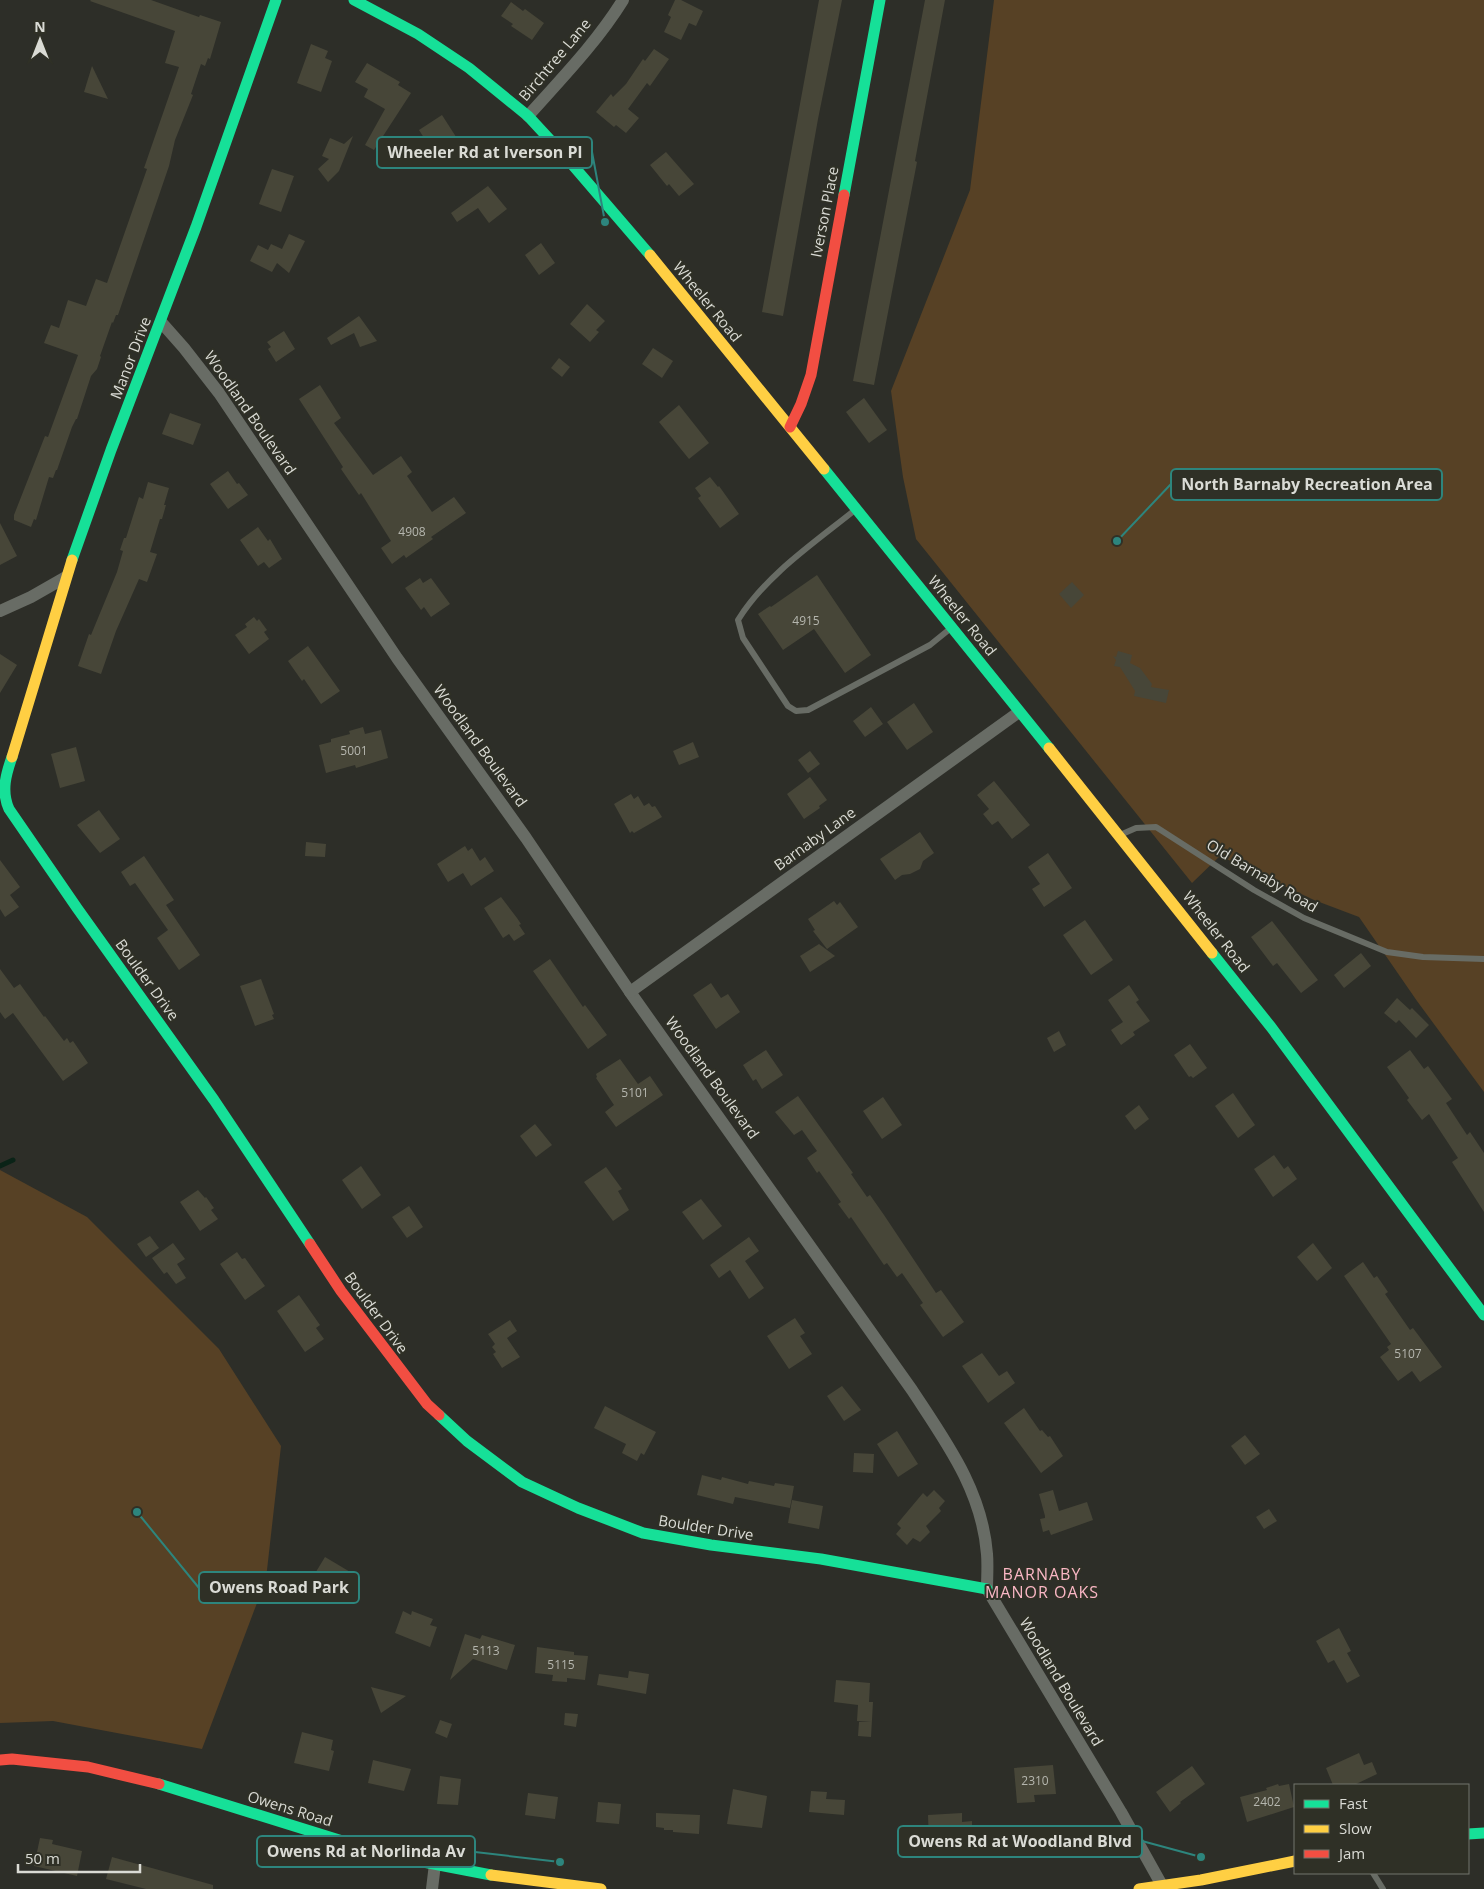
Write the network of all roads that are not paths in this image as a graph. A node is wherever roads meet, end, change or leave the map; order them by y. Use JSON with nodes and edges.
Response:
{"nodes":[{"id":1,"x":276,"y":0,"type":"edge"},
{"id":2,"x":354,"y":0,"type":"edge"},
{"id":3,"x":623,"y":0,"type":"edge"},
{"id":4,"x":880,"y":0,"type":"edge"},
{"id":5,"x":528,"y":116,"type":"junction"},
{"id":6,"x":161,"y":322,"type":"junction"},
{"id":7,"x":790,"y":427,"type":"junction"},
{"id":8,"x":856,"y":509,"type":"junction"},
{"id":9,"x":66,"y":577,"type":"junction"},
{"id":10,"x":0,"y":611,"type":"edge"},
{"id":11,"x":952,"y":627,"type":"junction"},
{"id":12,"x":1019,"y":712,"type":"junction"},
{"id":13,"x":21,"y":730,"type":"joint"},
{"id":14,"x":1120,"y":836,"type":"junction"},
{"id":15,"x":1484,"y":959,"type":"edge"},
{"id":16,"x":630,"y":992,"type":"junction"},
{"id":17,"x":1484,"y":1316,"type":"edge"},
{"id":18,"x":987,"y":1589,"type":"junction"},
{"id":19,"x":0,"y":1760,"type":"edge"},
{"id":20,"x":1484,"y":1833,"type":"edge"},
{"id":21,"x":1469,"y":1834,"type":"edge"},
{"id":22,"x":1294,"y":1861,"type":"edge"},
{"id":23,"x":436,"y":1864,"type":"junction"},
{"id":24,"x":1374,"y":1874,"type":"edge"},
{"id":25,"x":1164,"y":1887,"type":"edge"},
{"id":26,"x":432,"y":1889,"type":"edge"},
{"id":27,"x":601,"y":1889,"type":"edge"},
{"id":28,"x":1139,"y":1889,"type":"edge"},
{"id":29,"x":1384,"y":1889,"type":"edge"}],
"edges":[{"from":1,"to":6,"type":"street","name":"Manor Drive"},
{"from":2,"to":5,"type":"street","name":"Wheeler Road"},
{"from":3,"to":5,"type":"street","name":"Birchtree Lane"},
{"from":4,"to":7,"type":"street","name":"Iverson Place"},
{"from":5,"to":7,"type":"street","name":"Wheeler Road"},
{"from":6,"to":9,"type":"street","name":"Manor Drive"},
{"from":6,"to":16,"type":"street","name":"Woodland Boulevard"},
{"from":7,"to":8,"type":"street","name":"Wheeler Road"},
{"from":8,"to":11,"type":"street","name":"Wheeler Road"},
{"from":8,"to":11,"type":"lane"},
{"from":9,"to":10,"type":"street"},
{"from":9,"to":13,"type":"street","name":"Manor Drive"},
{"from":11,"to":12,"type":"street","name":"Wheeler Road"},
{"from":12,"to":14,"type":"street","name":"Wheeler Road"},
{"from":12,"to":16,"type":"street","name":"Barnaby Lane"},
{"from":13,"to":18,"type":"street","name":"Boulder Drive"},
{"from":14,"to":15,"type":"lane","name":"Old Barnaby Road"},
{"from":14,"to":17,"type":"street","name":"Wheeler Road"},
{"from":16,"to":18,"type":"street","name":"Woodland Boulevard"},
{"from":18,"to":25,"type":"street","name":"Woodland Boulevard"},
{"from":19,"to":23,"type":"street","name":"Owens Road"},
{"from":20,"to":21,"type":"street"},
{"from":22,"to":25,"type":"street"},
{"from":23,"to":26,"type":"street"},
{"from":23,"to":27,"type":"street","name":"Owens Road"},
{"from":24,"to":29,"type":"lane"},
{"from":25,"to":28,"type":"street"}]}
